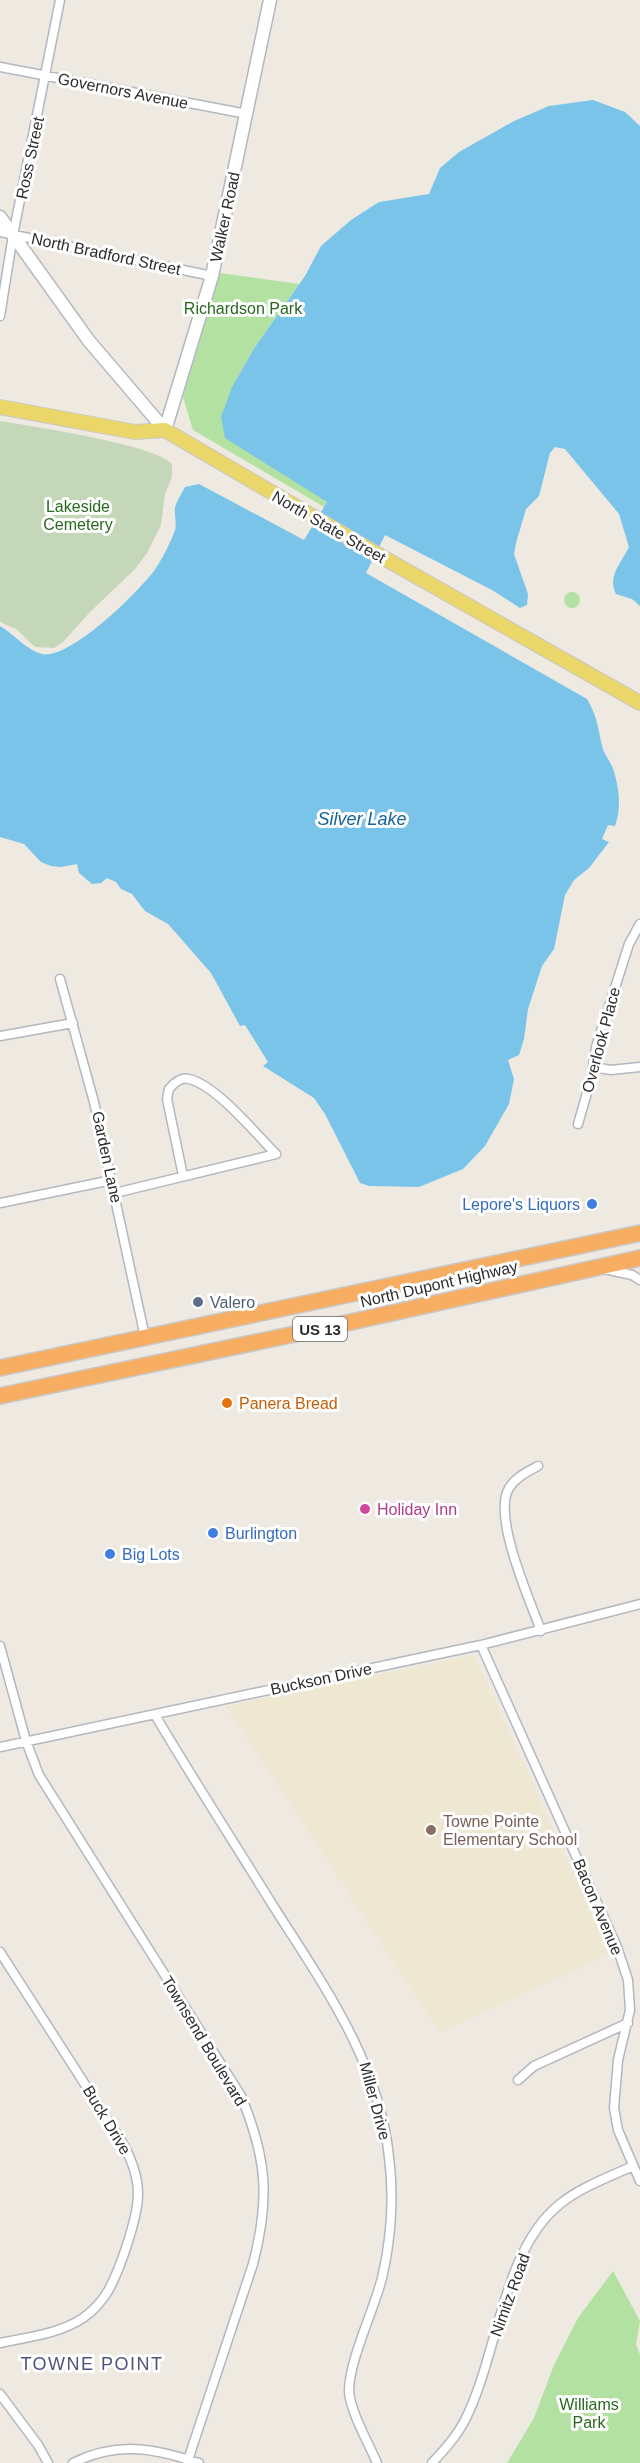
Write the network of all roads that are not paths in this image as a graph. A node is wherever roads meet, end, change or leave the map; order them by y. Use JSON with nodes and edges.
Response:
{"nodes":[{"id":1,"x":60,"y":0,"type":"edge"},
{"id":2,"x":270,"y":0,"type":"edge"},
{"id":3,"x":0,"y":67,"type":"edge"},
{"id":4,"x":46,"y":76,"type":"junction"},
{"id":5,"x":247,"y":114,"type":"junction"},
{"id":6,"x":0,"y":217,"type":"edge"},
{"id":7,"x":0,"y":232,"type":"edge"},
{"id":8,"x":14,"y":235,"type":"junction"},
{"id":9,"x":212,"y":276,"type":"junction"},
{"id":10,"x":0,"y":316,"type":"edge"},
{"id":11,"x":0,"y":407,"type":"edge"},
{"id":12,"x":165,"y":430,"type":"junction"},
{"id":13,"x":640,"y":703,"type":"edge"},
{"id":14,"x":639,"y":928,"type":"edge"},
{"id":15,"x":60,"y":979,"type":"dead end"},
{"id":16,"x":73,"y":1023,"type":"junction"},
{"id":17,"x":0,"y":1036,"type":"edge"},
{"id":18,"x":593,"y":1067,"type":"junction"},
{"id":19,"x":640,"y":1067,"type":"edge"},
{"id":20,"x":578,"y":1124,"type":"dead end"},
{"id":21,"x":183,"y":1176,"type":"junction"},
{"id":22,"x":112,"y":1180,"type":"junction"},
{"id":23,"x":115,"y":1193,"type":"junction"},
{"id":24,"x":0,"y":1203,"type":"edge"},
{"id":25,"x":640,"y":1233,"type":"edge"},
{"id":26,"x":593,"y":1243,"type":"junction"},
{"id":27,"x":640,"y":1258,"type":"edge"},
{"id":28,"x":594,"y":1267,"type":"junction"},
{"id":29,"x":640,"y":1280,"type":"edge"},
{"id":30,"x":528,"y":1282,"type":"junction"},
{"id":31,"x":145,"y":1337,"type":"junction"},
{"id":32,"x":0,"y":1368,"type":"edge"},
{"id":33,"x":0,"y":1396,"type":"edge"},
{"id":34,"x":538,"y":1466,"type":"dead end"},
{"id":35,"x":640,"y":1604,"type":"edge"},
{"id":36,"x":541,"y":1630,"type":"junction"},
{"id":37,"x":482,"y":1644,"type":"junction"},
{"id":38,"x":0,"y":1646,"type":"edge"},
{"id":39,"x":155,"y":1715,"type":"junction"},
{"id":40,"x":26,"y":1742,"type":"junction"},
{"id":41,"x":0,"y":1747,"type":"edge"},
{"id":42,"x":0,"y":1952,"type":"edge"},
{"id":43,"x":628,"y":2023,"type":"junction"},
{"id":44,"x":518,"y":2080,"type":"dead end"},
{"id":45,"x":633,"y":2166,"type":"junction"},
{"id":46,"x":640,"y":2181,"type":"edge"},
{"id":47,"x":0,"y":2343,"type":"edge"},
{"id":48,"x":0,"y":2394,"type":"edge"},
{"id":49,"x":188,"y":2461,"type":"edge"},
{"id":50,"x":48,"y":2463,"type":"edge"},
{"id":51,"x":73,"y":2463,"type":"edge"},
{"id":52,"x":199,"y":2463,"type":"edge"},
{"id":53,"x":377,"y":2463,"type":"edge"},
{"id":54,"x":432,"y":2463,"type":"edge"}],
"edges":[{"from":1,"to":4,"type":"street","name":"Ross Street"},
{"from":2,"to":5,"type":"street","name":"Walker Road"},
{"from":3,"to":4,"type":"street","name":"Governors Avenue"},
{"from":4,"to":5,"type":"street","name":"Governors Avenue"},
{"from":4,"to":8,"type":"street","name":"Ross Street"},
{"from":5,"to":9,"type":"street","name":"Walker Road"},
{"from":6,"to":8,"type":"street"},
{"from":7,"to":8,"type":"street","name":"North Bradford Street"},
{"from":8,"to":9,"type":"street","name":"North Bradford Street"},
{"from":8,"to":10,"type":"street","name":"Ross Street"},
{"from":8,"to":12,"type":"street"},
{"from":9,"to":12,"type":"street","name":"Walker Road"},
{"from":11,"to":12,"type":"main road"},
{"from":12,"to":13,"type":"main road","name":"North State Street"},
{"from":14,"to":18,"type":"street","name":"Overlook Place"},
{"from":15,"to":16,"type":"street","name":"Garden Lane"},
{"from":16,"to":17,"type":"street"},
{"from":16,"to":22,"type":"street","name":"Garden Lane"},
{"from":18,"to":19,"type":"street"},
{"from":18,"to":20,"type":"street","name":"Overlook Place"},
{"from":21,"to":21,"type":"street"},
{"from":21,"to":23,"type":"street"},
{"from":22,"to":23,"type":"street","name":"Garden Lane"},
{"from":22,"to":24,"type":"street"},
{"from":23,"to":31,"type":"street","name":"Garden Lane"},
{"from":25,"to":26,"type":"highway","name":"North Dupont Highway","number":"US 13"},
{"from":26,"to":30,"type":"highway"},
{"from":26,"to":31,"type":"highway","name":"North Dupont Highway","number":"US 13"},
{"from":27,"to":28,"type":"highway","name":"North Dupont Highway","number":"US 13"},
{"from":28,"to":29,"type":"street"},
{"from":28,"to":30,"type":"highway","name":"North Dupont Highway","number":"US 13"},
{"from":30,"to":33,"type":"highway","name":"North Dupont Highway","number":"US 13"},
{"from":31,"to":32,"type":"highway","name":"North Dupont Highway","number":"US 13"},
{"from":34,"to":36,"type":"street"},
{"from":35,"to":36,"type":"street","name":"Buckson Drive"},
{"from":36,"to":37,"type":"street","name":"Buckson Drive"},
{"from":37,"to":39,"type":"street","name":"Buckson Drive"},
{"from":37,"to":43,"type":"street","name":"Bacon Avenue"},
{"from":38,"to":40,"type":"street","name":"Townsend Boulevard"},
{"from":39,"to":40,"type":"street","name":"Buckson Drive"},
{"from":39,"to":53,"type":"street","name":"Miller Drive"},
{"from":40,"to":41,"type":"street","name":"Buckson Drive"},
{"from":40,"to":49,"type":"street","name":"Townsend Boulevard"},
{"from":42,"to":47,"type":"street","name":"Buck Drive"},
{"from":43,"to":44,"type":"street"},
{"from":43,"to":45,"type":"street","name":"Bacon Avenue"},
{"from":45,"to":46,"type":"street","name":"Bacon Avenue"},
{"from":45,"to":54,"type":"street","name":"Nimitz Road"},
{"from":48,"to":50,"type":"street"},
{"from":49,"to":51,"type":"street"},
{"from":49,"to":52,"type":"street"}]}
